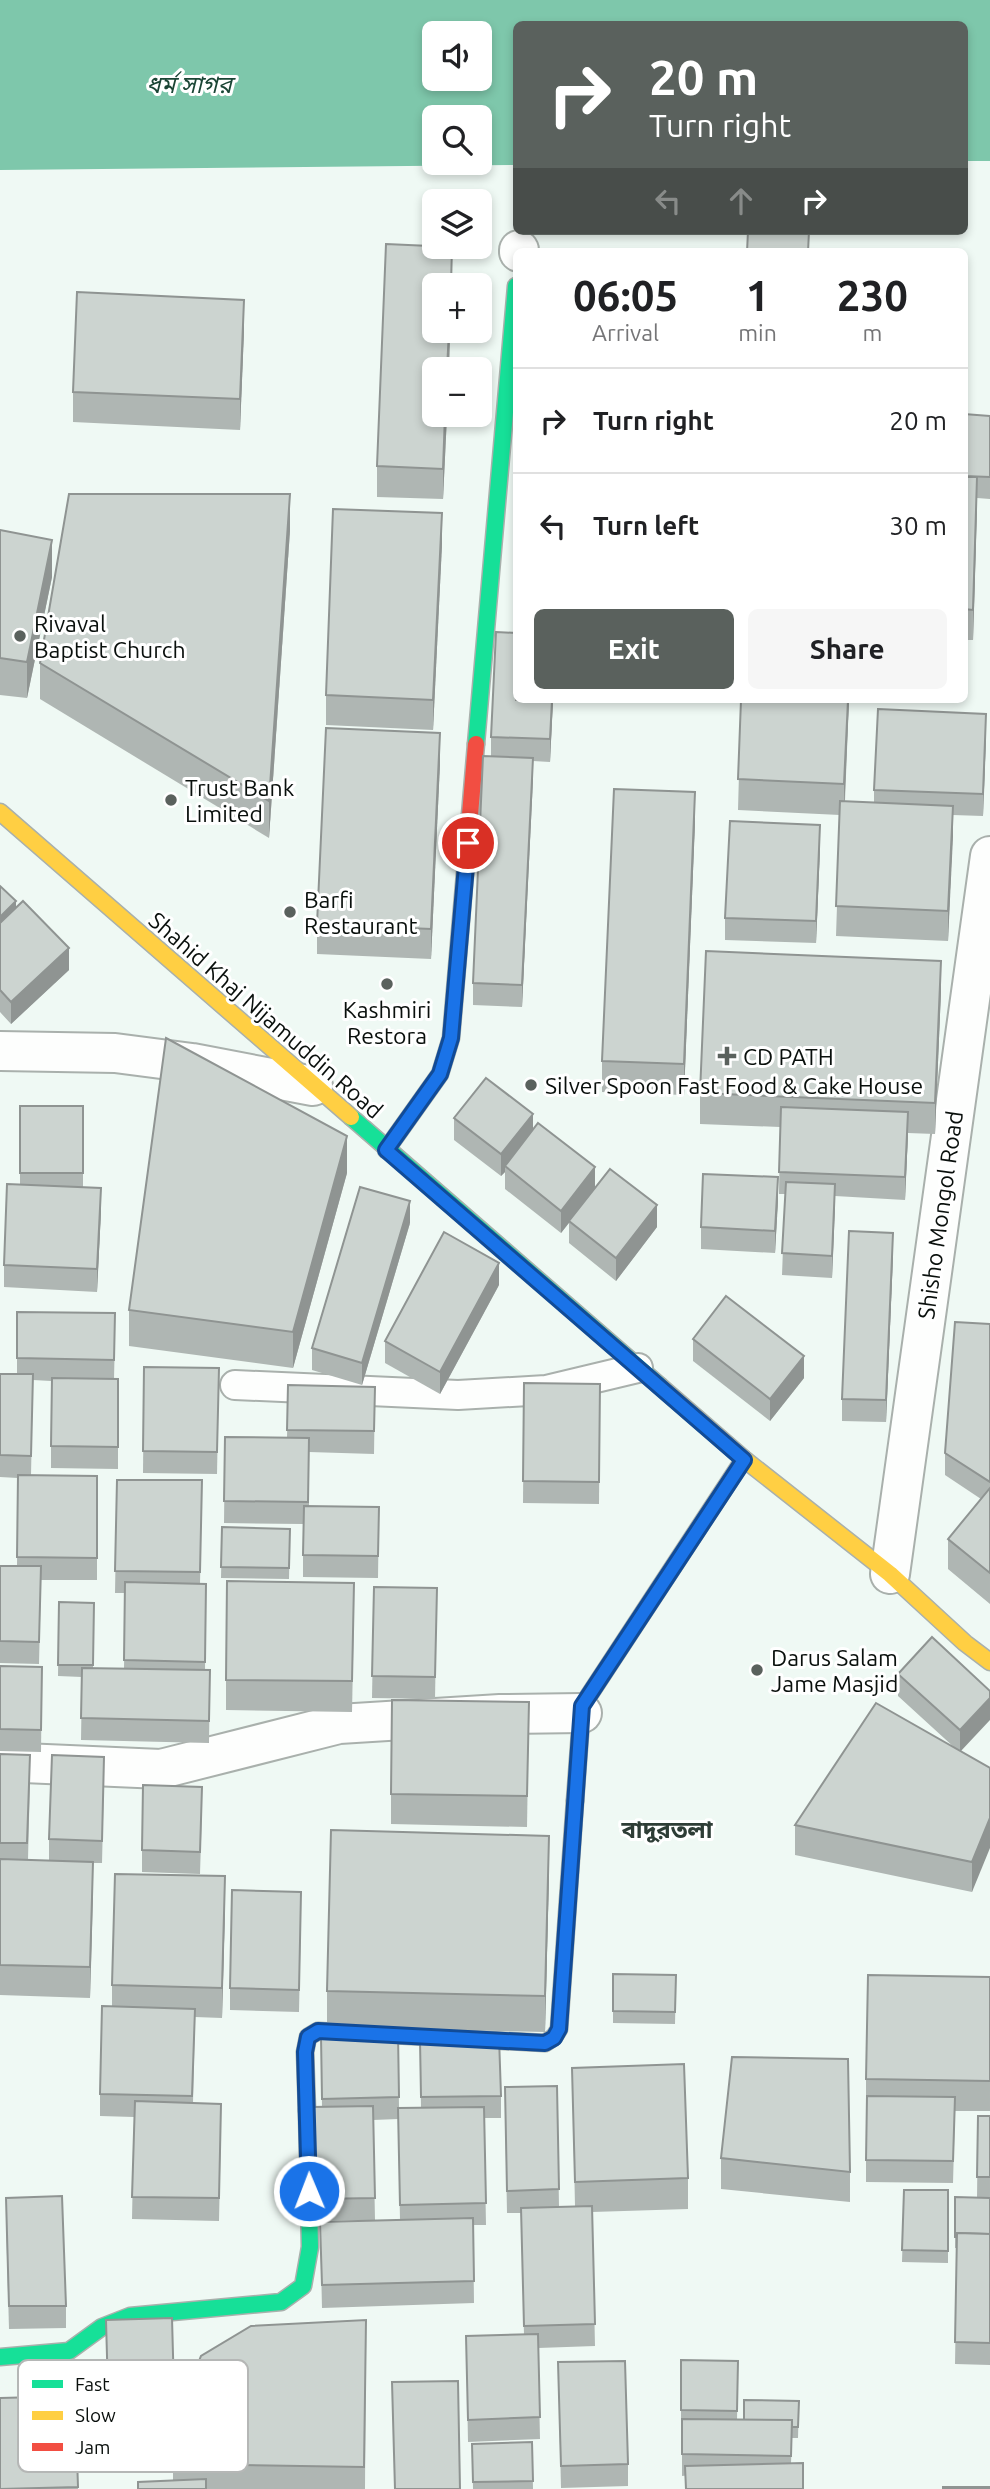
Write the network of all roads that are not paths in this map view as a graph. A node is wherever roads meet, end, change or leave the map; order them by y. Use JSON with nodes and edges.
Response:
{"nodes":[{"id":1,"x":513,"y":321,"type":"edge"},
{"id":2,"x":0,"y":812,"type":"edge"},
{"id":3,"x":990,"y":856,"type":"edge"},
{"id":4,"x":0,"y":1051,"type":"edge"},
{"id":5,"x":313,"y":1086,"type":"junction"},
{"id":6,"x":386,"y":1150,"type":"junction"},
{"id":7,"x":638,"y":1368,"type":"junction"},
{"id":8,"x":235,"y":1385,"type":"dead end"},
{"id":9,"x":744,"y":1460,"type":"junction"},
{"id":10,"x":890,"y":1574,"type":"junction"},
{"id":11,"x":990,"y":1662,"type":"edge"},
{"id":12,"x":582,"y":1713,"type":"junction"},
{"id":13,"x":0,"y":1762,"type":"edge"},
{"id":14,"x":0,"y":2357,"type":"edge"}],
"edges":[{"from":1,"to":6,"type":"street"},
{"from":2,"to":5,"type":"street","name":"Shahid Khaj Nijamuddin Road"},
{"from":3,"to":10,"type":"street","name":"Shisho Mongol Road"},
{"from":4,"to":5,"type":"street"},
{"from":5,"to":6,"type":"street","name":"Shahid Khaj Nijamuddin Road"},
{"from":6,"to":7,"type":"street","name":"Shahid Khaj Nijamuddin Road"},
{"from":7,"to":8,"type":"lane"},
{"from":7,"to":9,"type":"street","name":"Shahid Khaj Nijamuddin Road"},
{"from":9,"to":10,"type":"street","name":"Shahid Khaj Nijamuddin Road"},
{"from":9,"to":12,"type":"street"},
{"from":10,"to":11,"type":"street","name":"Shahid Khaj Nijamuddin Road"},
{"from":12,"to":13,"type":"street"},
{"from":12,"to":14,"type":"street"}]}
